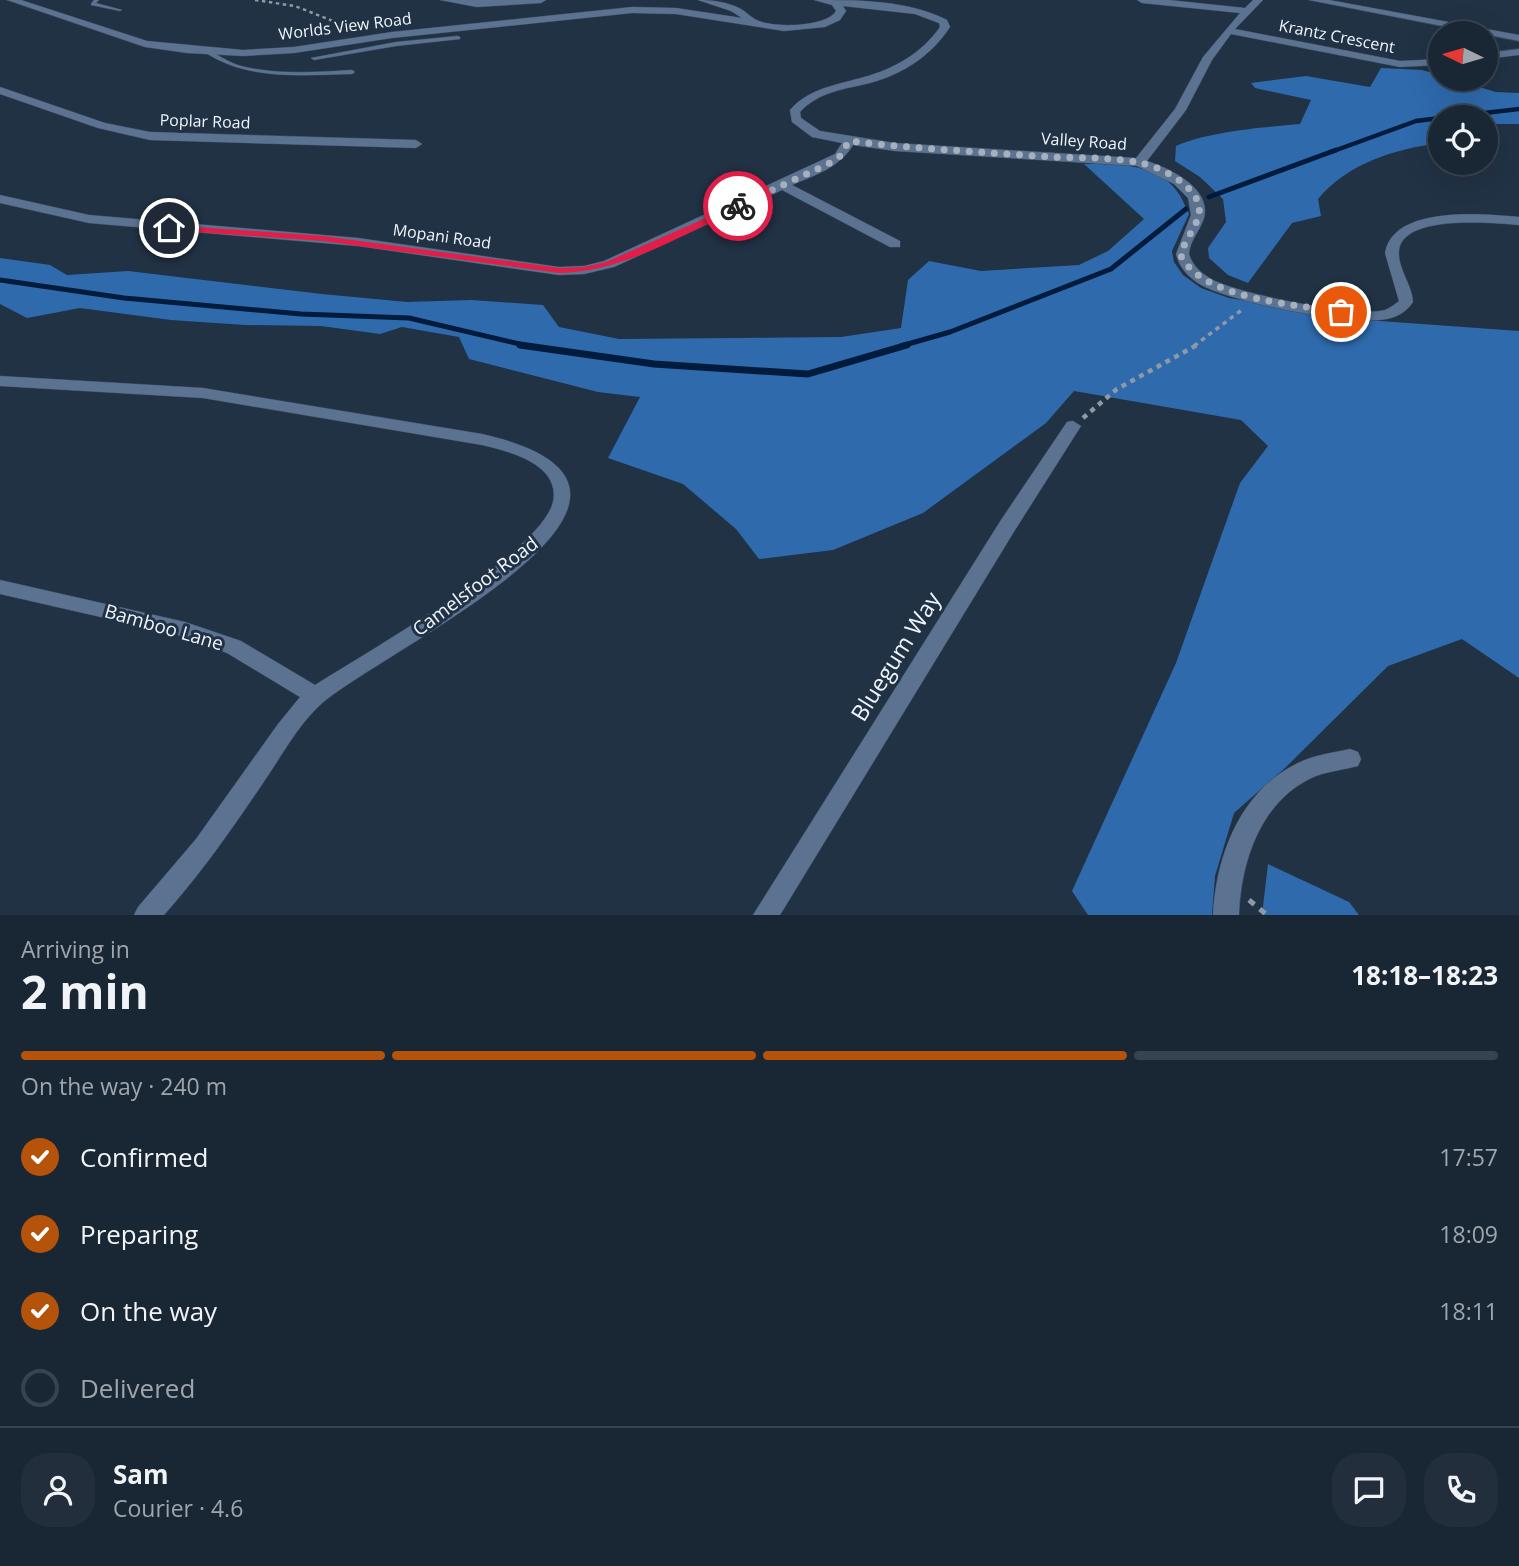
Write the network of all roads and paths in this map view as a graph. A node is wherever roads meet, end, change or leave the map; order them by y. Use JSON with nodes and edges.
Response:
{"nodes":[{"id":1,"x":12,"y":0,"type":"edge"},
{"id":2,"x":97,"y":0,"type":"edge"},
{"id":3,"x":255,"y":0,"type":"edge"},
{"id":4,"x":445,"y":0,"type":"edge"},
{"id":5,"x":541,"y":0,"type":"edge"},
{"id":6,"x":703,"y":0,"type":"edge"},
{"id":7,"x":819,"y":0,"type":"edge"},
{"id":8,"x":1142,"y":0,"type":"edge"},
{"id":9,"x":1258,"y":0,"type":"edge"},
{"id":10,"x":1314,"y":0,"type":"edge"},
{"id":11,"x":837,"y":5,"type":"junction"},
{"id":12,"x":120,"y":10,"type":"dead end"},
{"id":13,"x":1247,"y":11,"type":"junction"},
{"id":14,"x":760,"y":26,"type":"junction"},
{"id":15,"x":1228,"y":31,"type":"junction"},
{"id":16,"x":457,"y":38,"type":"dead end"},
{"id":17,"x":1519,"y":38,"type":"edge"},
{"id":18,"x":394,"y":39,"type":"junction"},
{"id":19,"x":208,"y":52,"type":"junction"},
{"id":20,"x":1519,"y":52,"type":"edge"},
{"id":21,"x":1498,"y":55,"type":"edge"},
{"id":22,"x":314,"y":58,"type":"dead end"},
{"id":23,"x":1428,"y":62,"type":"edge"},
{"id":24,"x":352,"y":72,"type":"dead end"},
{"id":25,"x":0,"y":90,"type":"edge"},
{"id":26,"x":849,"y":141,"type":"junction"},
{"id":27,"x":415,"y":144,"type":"dead end"},
{"id":28,"x":1139,"y":162,"type":"junction"},
{"id":29,"x":785,"y":186,"type":"junction"},
{"id":30,"x":0,"y":199,"type":"edge"},
{"id":31,"x":1519,"y":221,"type":"edge"},
{"id":32,"x":895,"y":243,"type":"dead end"},
{"id":33,"x":1257,"y":297,"type":"junction"},
{"id":34,"x":0,"y":381,"type":"edge"},
{"id":35,"x":1073,"y":426,"type":"joint"},
{"id":36,"x":0,"y":587,"type":"edge"},
{"id":37,"x":316,"y":696,"type":"junction"},
{"id":38,"x":1350,"y":759,"type":"dead end"},
{"id":39,"x":148,"y":915,"type":"edge"},
{"id":40,"x":765,"y":915,"type":"edge"},
{"id":41,"x":1226,"y":915,"type":"edge"}],
"edges":[{"from":1,"to":19,"type":"street","name":"Worlds View Road"},
{"from":2,"to":12,"type":"lane"},
{"from":3,"to":18,"type":"path"},
{"from":4,"to":5,"type":"street"},
{"from":6,"to":14,"type":"street"},
{"from":7,"to":11,"type":"street"},
{"from":8,"to":13,"type":"street"},
{"from":9,"to":13,"type":"street"},
{"from":10,"to":17,"type":"street","name":"Krantz Crescent"},
{"from":11,"to":14,"type":"street","name":"Worlds View Road"},
{"from":11,"to":26,"type":"street","name":"Valley Road"},
{"from":13,"to":15,"type":"street"},
{"from":14,"to":18,"type":"street","name":"Worlds View Road"},
{"from":15,"to":23,"type":"street","name":"Krantz Crescent"},
{"from":15,"to":28,"type":"street"},
{"from":16,"to":18,"type":"lane"},
{"from":18,"to":19,"type":"street","name":"Worlds View Road"},
{"from":18,"to":22,"type":"lane"},
{"from":19,"to":24,"type":"lane"},
{"from":20,"to":21,"type":"street"},
{"from":25,"to":27,"type":"street","name":"Poplar Road"},
{"from":26,"to":28,"type":"street","name":"Valley Road"},
{"from":26,"to":29,"type":"street","name":"Mopani Road"},
{"from":28,"to":33,"type":"street","name":"Valley Road"},
{"from":29,"to":30,"type":"street","name":"Mopani Road"},
{"from":29,"to":32,"type":"street"},
{"from":31,"to":33,"type":"street","name":"Valley Road"},
{"from":33,"to":35,"type":"path"},
{"from":34,"to":37,"type":"street","name":"Camelsfoot Road"},
{"from":35,"to":40,"type":"street","name":"Bluegum Way"},
{"from":36,"to":37,"type":"street","name":"Bamboo Lane"},
{"from":37,"to":39,"type":"street","name":"Camelsfoot Road"},
{"from":38,"to":41,"type":"street"}]}
